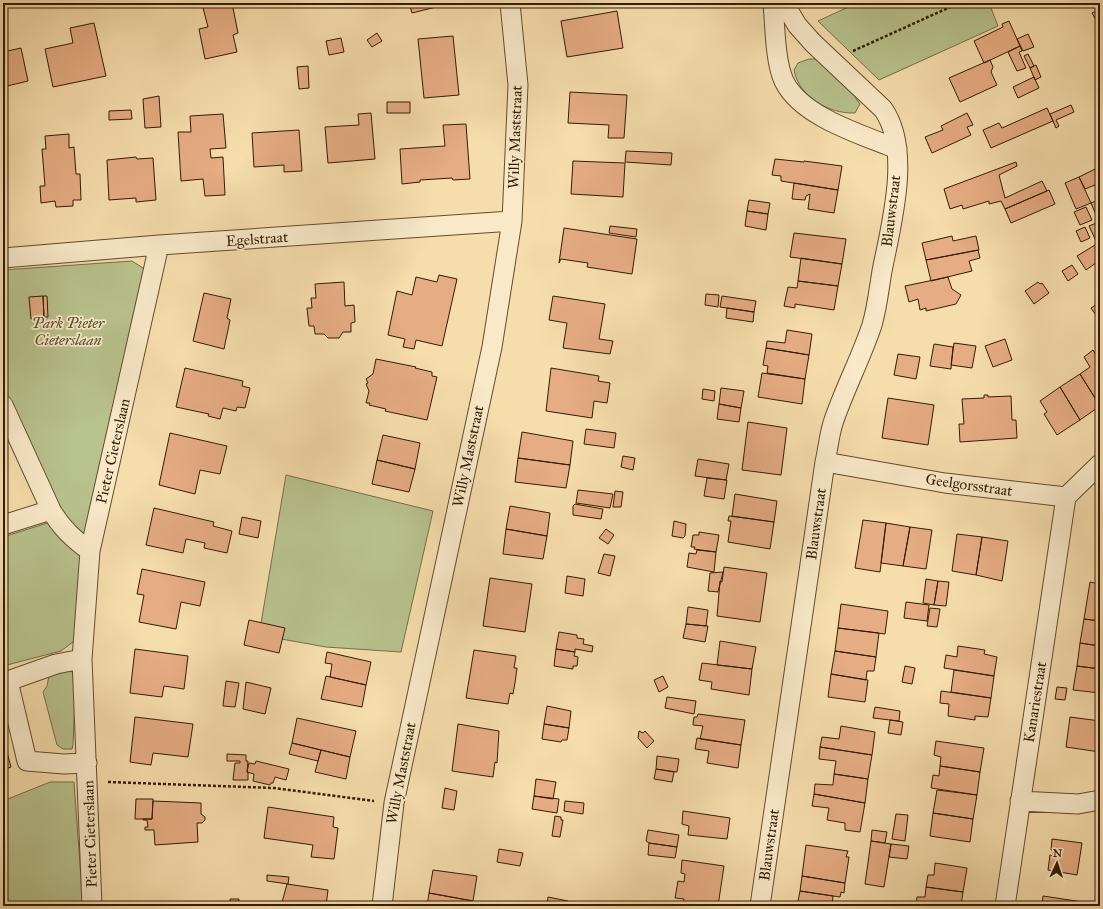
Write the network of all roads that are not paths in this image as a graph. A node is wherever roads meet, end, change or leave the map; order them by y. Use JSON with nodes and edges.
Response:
{"nodes":[{"id":1,"x":510,"y":3,"type":"edge"},
{"id":2,"x":773,"y":3,"type":"edge"},
{"id":3,"x":784,"y":3,"type":"edge"},
{"id":4,"x":897,"y":149,"type":"junction"},
{"id":5,"x":512,"y":221,"type":"junction"},
{"id":6,"x":159,"y":245,"type":"junction"},
{"id":7,"x":3,"y":258,"type":"edge"},
{"id":8,"x":3,"y":405,"type":"edge"},
{"id":9,"x":825,"y":462,"type":"junction"},
{"id":10,"x":1100,"y":464,"type":"edge"},
{"id":11,"x":1066,"y":498,"type":"junction"},
{"id":12,"x":51,"y":510,"type":"junction"},
{"id":13,"x":3,"y":525,"type":"edge"},
{"id":14,"x":90,"y":551,"type":"junction"},
{"id":15,"x":82,"y":659,"type":"junction"},
{"id":16,"x":87,"y":772,"type":"junction"},
{"id":17,"x":1100,"y":800,"type":"edge"},
{"id":18,"x":1020,"y":801,"type":"junction"},
{"id":19,"x":92,"y":906,"type":"edge"},
{"id":20,"x":382,"y":906,"type":"edge"},
{"id":21,"x":760,"y":906,"type":"edge"},
{"id":22,"x":1005,"y":906,"type":"edge"}],
"edges":[{"from":1,"to":5,"type":"street","name":"Willy Maststraat"},
{"from":2,"to":4,"type":"street"},
{"from":3,"to":4,"type":"street","name":"Blauwstraat"},
{"from":4,"to":9,"type":"street","name":"Blauwstraat"},
{"from":5,"to":6,"type":"street","name":"Egelstraat"},
{"from":5,"to":20,"type":"street","name":"Willy Maststraat"},
{"from":6,"to":7,"type":"street","name":"Egelstraat"},
{"from":6,"to":14,"type":"street","name":"Pieter Cieterslaan"},
{"from":8,"to":12,"type":"street"},
{"from":9,"to":11,"type":"street","name":"Geelgorsstraat"},
{"from":9,"to":21,"type":"street","name":"Blauwstraat"},
{"from":10,"to":11,"type":"street"},
{"from":11,"to":18,"type":"street","name":"Kanariestraat"},
{"from":12,"to":13,"type":"street"},
{"from":12,"to":14,"type":"street"},
{"from":14,"to":15,"type":"street","name":"Pieter Cieterslaan"},
{"from":15,"to":16,"type":"street","name":"Pieter Cieterslaan"},
{"from":15,"to":16,"type":"street","name":"Pieter Cieterslaan"},
{"from":16,"to":19,"type":"street","name":"Pieter Cieterslaan"},
{"from":17,"to":18,"type":"street"},
{"from":18,"to":22,"type":"street","name":"Kanariestraat"}]}
